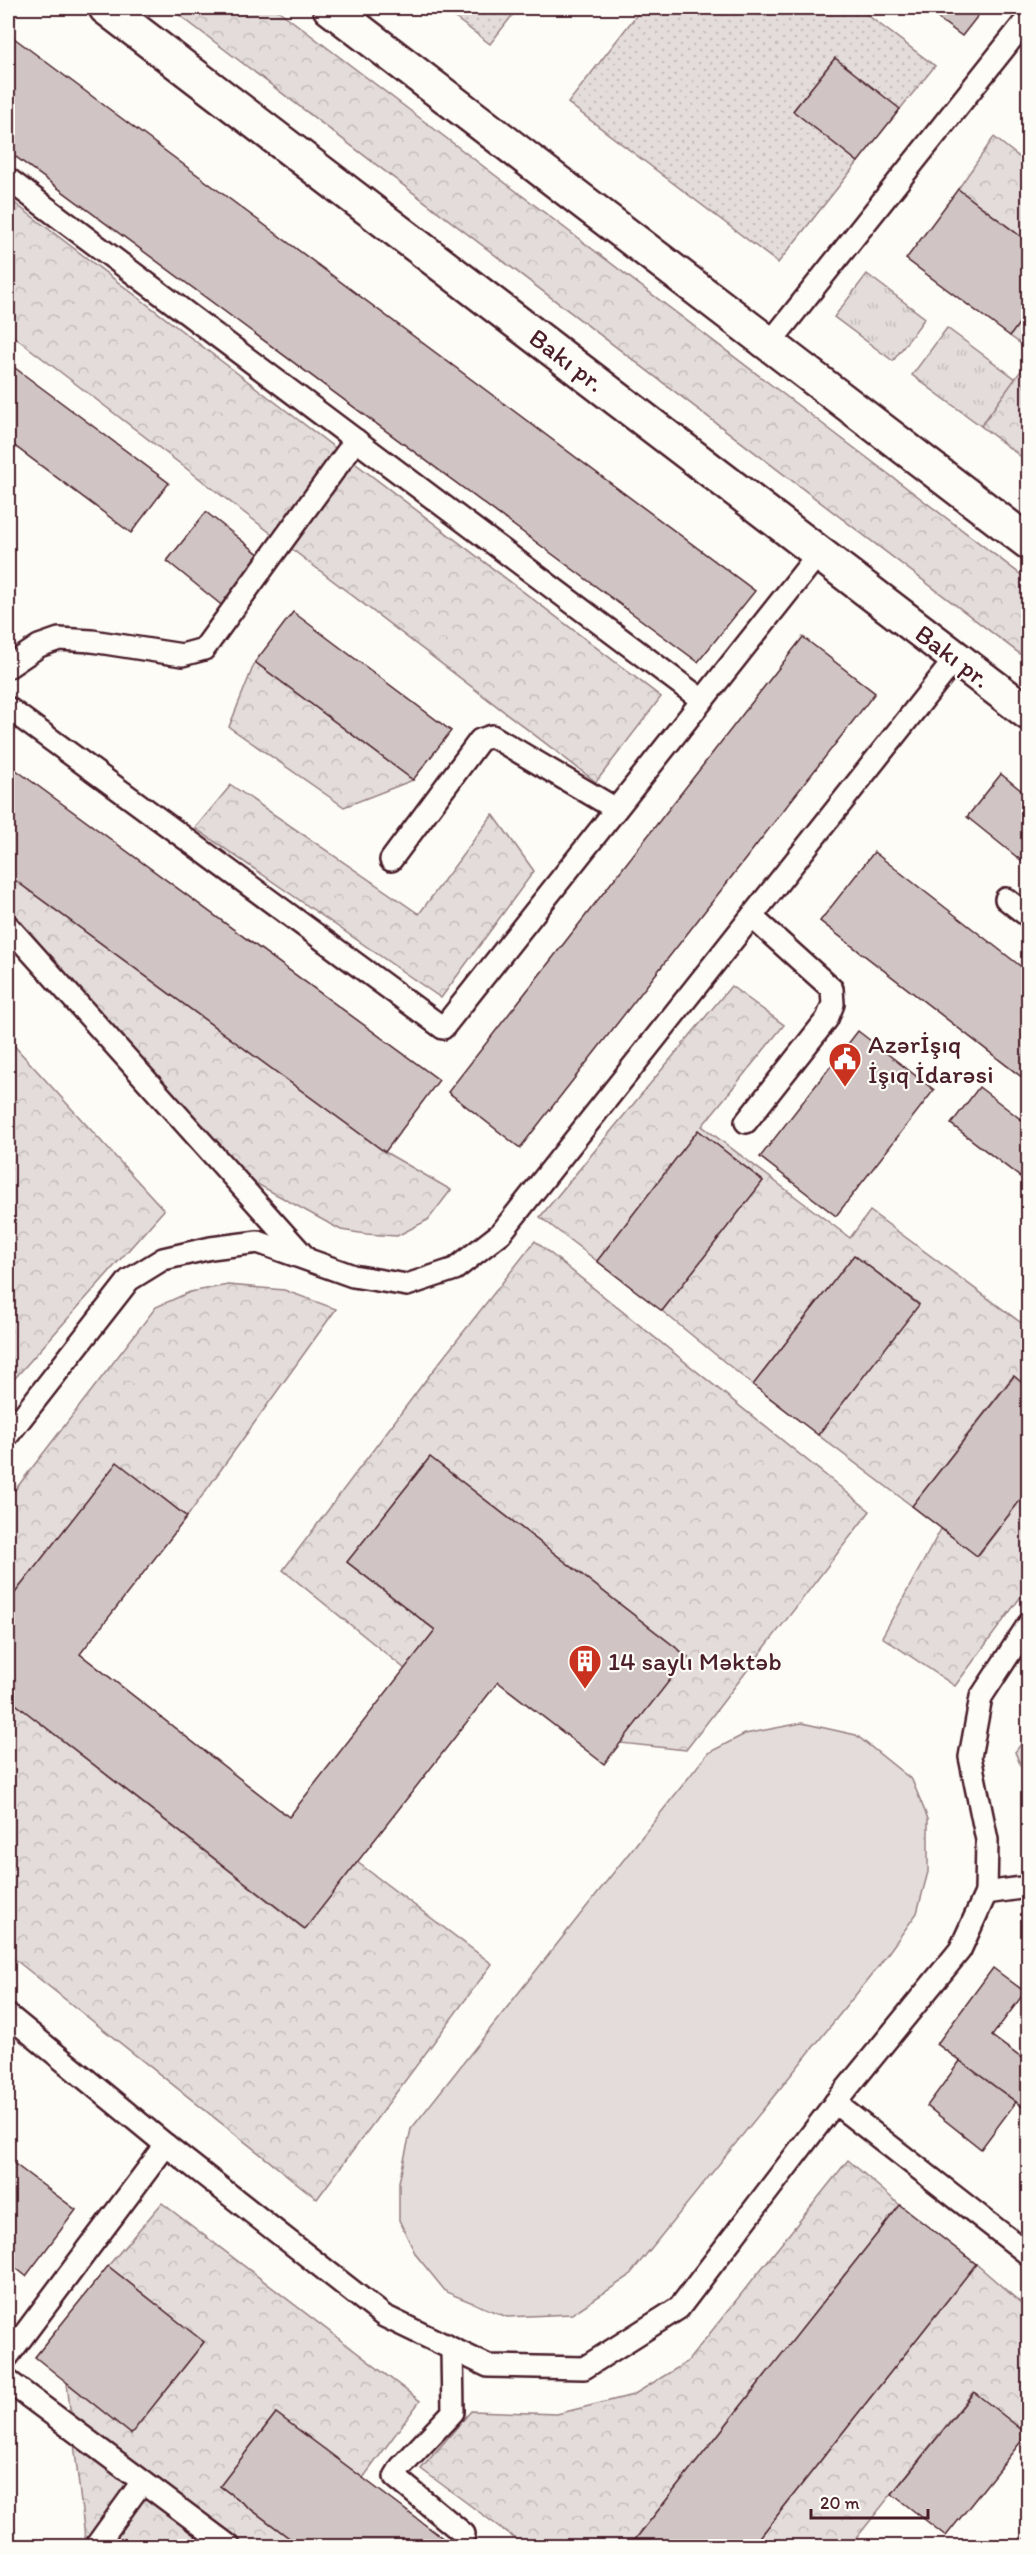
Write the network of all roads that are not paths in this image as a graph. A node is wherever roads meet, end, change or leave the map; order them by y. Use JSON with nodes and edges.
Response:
{"nodes":[{"id":1,"x":106,"y":8,"type":"edge"},
{"id":2,"x":330,"y":8,"type":"edge"},
{"id":3,"x":1029,"y":18,"type":"edge"},
{"id":4,"x":8,"y":180,"type":"edge"},
{"id":5,"x":770,"y":342,"type":"junction"},
{"id":6,"x":356,"y":441,"type":"junction"},
{"id":7,"x":1029,"y":542,"type":"edge"},
{"id":8,"x":819,"y":553,"type":"junction"},
{"id":9,"x":956,"y":658,"type":"junction"},
{"id":10,"x":8,"y":667,"type":"edge"},
{"id":11,"x":702,"y":700,"type":"junction"},
{"id":12,"x":8,"y":708,"type":"edge"},
{"id":13,"x":1029,"y":713,"type":"edge"},
{"id":14,"x":616,"y":809,"type":"junction"},
{"id":15,"x":391,"y":860,"type":"dead end"},
{"id":16,"x":1006,"y":898,"type":"dead end"},
{"id":17,"x":1029,"y":916,"type":"edge"},
{"id":18,"x":752,"y":917,"type":"junction"},
{"id":19,"x":8,"y":926,"type":"edge"},
{"id":20,"x":746,"y":1122,"type":"dead end"},
{"id":21,"x":305,"y":1257,"type":"junction"},
{"id":22,"x":8,"y":1435,"type":"edge"},
{"id":23,"x":1029,"y":1624,"type":"edge"},
{"id":24,"x":1029,"y":1887,"type":"edge"},
{"id":25,"x":986,"y":1893,"type":"junction"},
{"id":26,"x":8,"y":2015,"type":"edge"},
{"id":27,"x":835,"y":2103,"type":"junction"},
{"id":28,"x":166,"y":2145,"type":"junction"},
{"id":29,"x":1029,"y":2254,"type":"edge"},
{"id":30,"x":452,"y":2349,"type":"junction"},
{"id":31,"x":8,"y":2356,"type":"edge"},
{"id":32,"x":8,"y":2381,"type":"edge"},
{"id":33,"x":142,"y":2482,"type":"junction"},
{"id":34,"x":464,"y":2534,"type":"dead end"},
{"id":35,"x":96,"y":2547,"type":"edge"},
{"id":36,"x":229,"y":2547,"type":"edge"}],
"edges":[{"from":1,"to":8,"type":"street","name":"Bakı pr."},
{"from":2,"to":5,"type":"street"},
{"from":3,"to":5,"type":"lane"},
{"from":4,"to":6,"type":"lane"},
{"from":5,"to":7,"type":"street"},
{"from":6,"to":10,"type":"lane"},
{"from":6,"to":11,"type":"lane"},
{"from":8,"to":9,"type":"street","name":"Bakı pr."},
{"from":8,"to":11,"type":"lane"},
{"from":9,"to":13,"type":"street","name":"Bakı pr."},
{"from":9,"to":18,"type":"lane"},
{"from":11,"to":14,"type":"lane"},
{"from":12,"to":14,"type":"lane"},
{"from":14,"to":15,"type":"lane"},
{"from":16,"to":17,"type":"lane"},
{"from":18,"to":20,"type":"lane"},
{"from":18,"to":21,"type":"lane"},
{"from":19,"to":21,"type":"lane"},
{"from":21,"to":22,"type":"lane"},
{"from":23,"to":25,"type":"lane"},
{"from":24,"to":25,"type":"lane"},
{"from":25,"to":27,"type":"lane"},
{"from":26,"to":28,"type":"lane"},
{"from":27,"to":29,"type":"lane"},
{"from":27,"to":30,"type":"lane"},
{"from":28,"to":30,"type":"lane"},
{"from":28,"to":31,"type":"lane"},
{"from":30,"to":34,"type":"lane"},
{"from":32,"to":33,"type":"lane"},
{"from":33,"to":35,"type":"lane"},
{"from":33,"to":36,"type":"lane"}]}
